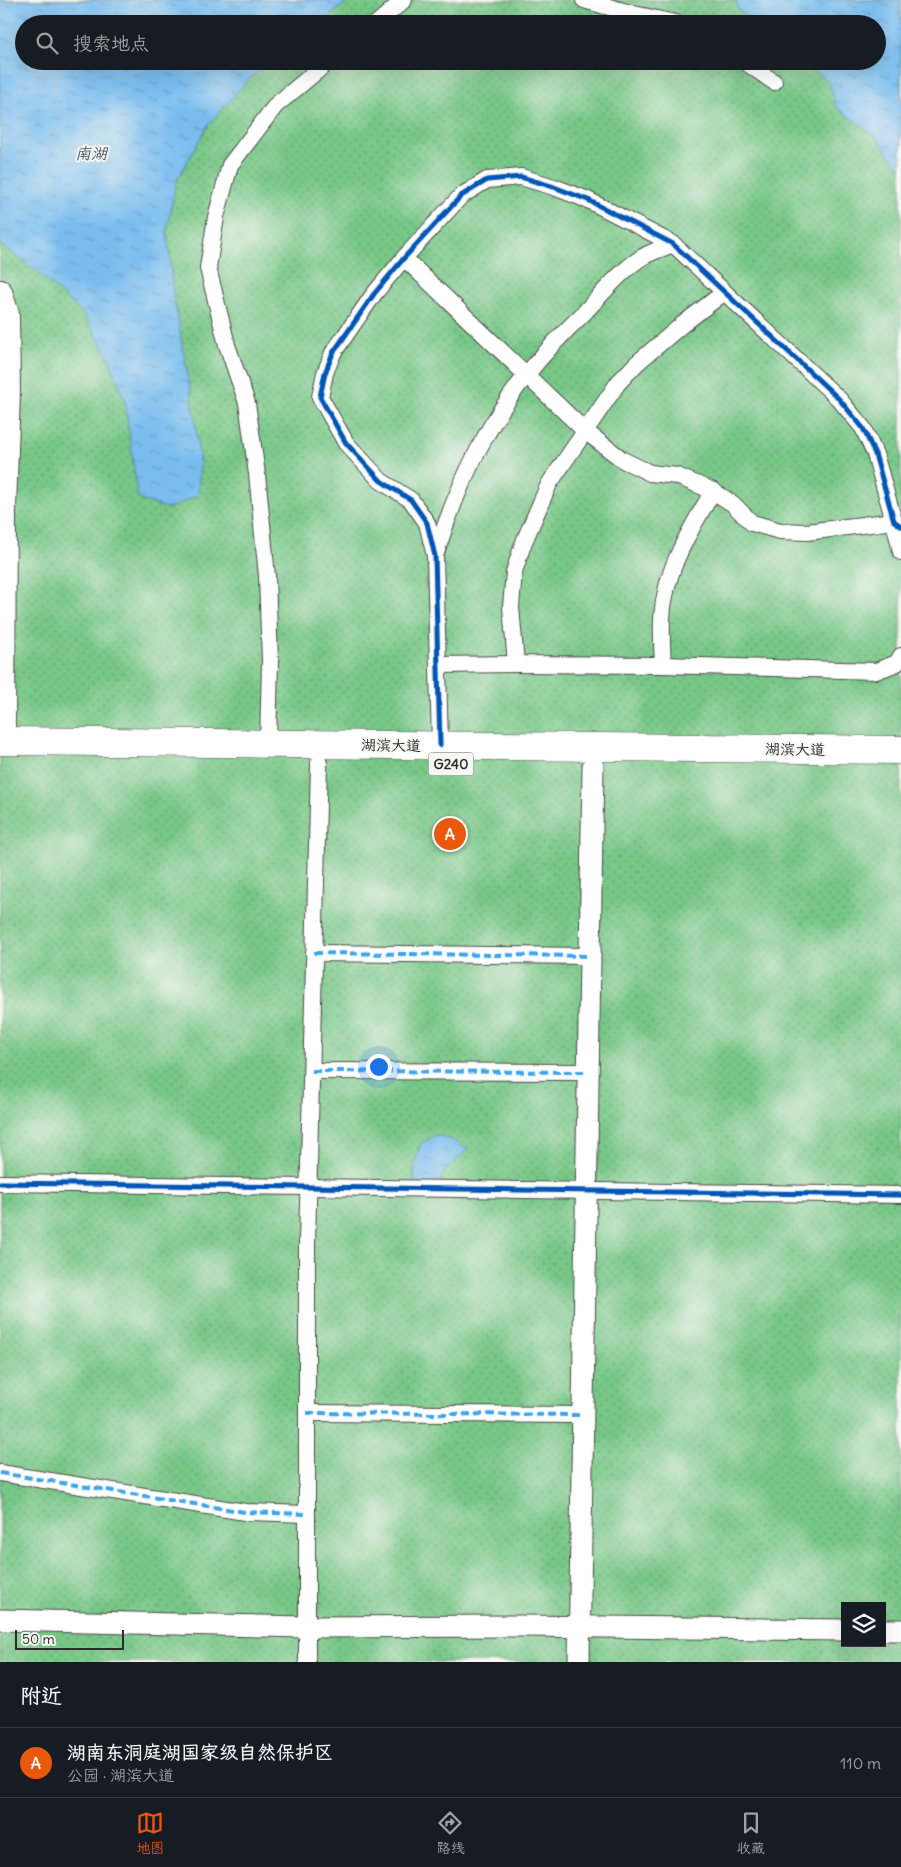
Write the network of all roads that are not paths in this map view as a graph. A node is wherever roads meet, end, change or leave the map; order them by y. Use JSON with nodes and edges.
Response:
{"nodes":[{"id":1,"x":404,"y":0,"type":"edge"},
{"id":2,"x":584,"y":0,"type":"edge"},
{"id":3,"x":386,"y":15,"type":"edge"},
{"id":4,"x":639,"y":15,"type":"edge"},
{"id":5,"x":319,"y":70,"type":"edge"},
{"id":6,"x":757,"y":70,"type":"edge"},
{"id":7,"x":774,"y":82,"type":"dead end"},
{"id":8,"x":673,"y":244,"type":"junction"},
{"id":9,"x":404,"y":258,"type":"junction"},
{"id":10,"x":0,"y":292,"type":"edge"},
{"id":11,"x":722,"y":294,"type":"dead end"},
{"id":12,"x":526,"y":375,"type":"junction"},
{"id":13,"x":585,"y":431,"type":"junction"},
{"id":14,"x":713,"y":492,"type":"junction"},
{"id":15,"x":897,"y":524,"type":"edge"},
{"id":16,"x":901,"y":552,"type":"edge"},
{"id":17,"x":435,"y":556,"type":"junction"},
{"id":18,"x":901,"y":656,"type":"edge"},
{"id":19,"x":516,"y":664,"type":"junction"},
{"id":20,"x":438,"y":665,"type":"junction"},
{"id":21,"x":663,"y":665,"type":"junction"},
{"id":22,"x":268,"y":744,"type":"junction"},
{"id":23,"x":440,"y":745,"type":"junction"},
{"id":24,"x":1,"y":748,"type":"edge"},
{"id":25,"x":901,"y":750,"type":"edge"},
{"id":26,"x":319,"y":763,"type":"junction"},
{"id":27,"x":593,"y":766,"type":"junction"},
{"id":28,"x":901,"y":768,"type":"edge"},
{"id":29,"x":314,"y":953,"type":"junction"},
{"id":30,"x":590,"y":956,"type":"junction"},
{"id":31,"x":312,"y":1071,"type":"junction"},
{"id":32,"x":588,"y":1072,"type":"junction"},
{"id":33,"x":0,"y":1183,"type":"edge"},
{"id":34,"x":309,"y":1187,"type":"junction"},
{"id":35,"x":586,"y":1191,"type":"junction"},
{"id":36,"x":901,"y":1195,"type":"edge"},
{"id":37,"x":307,"y":1413,"type":"junction"},
{"id":38,"x":583,"y":1415,"type":"junction"},
{"id":39,"x":0,"y":1473,"type":"edge"},
{"id":40,"x":307,"y":1514,"type":"junction"},
{"id":41,"x":0,"y":1620,"type":"edge"},
{"id":42,"x":580,"y":1626,"type":"junction"},
{"id":43,"x":306,"y":1627,"type":"junction"},
{"id":44,"x":841,"y":1630,"type":"edge"},
{"id":45,"x":886,"y":1630,"type":"edge"},
{"id":46,"x":901,"y":1630,"type":"edge"},
{"id":47,"x":307,"y":1662,"type":"edge"},
{"id":48,"x":579,"y":1662,"type":"edge"}],
"edges":[{"from":1,"to":3,"type":"street"},
{"from":2,"to":4,"type":"street"},
{"from":5,"to":22,"type":"street"},
{"from":6,"to":7,"type":"street"},
{"from":8,"to":9,"type":"street"},
{"from":8,"to":12,"type":"street"},
{"from":8,"to":15,"type":"street"},
{"from":9,"to":12,"type":"street"},
{"from":9,"to":17,"type":"street"},
{"from":10,"to":24,"type":"main road"},
{"from":11,"to":13,"type":"street"},
{"from":12,"to":13,"type":"street"},
{"from":12,"to":17,"type":"street"},
{"from":13,"to":14,"type":"street"},
{"from":13,"to":19,"type":"street"},
{"from":14,"to":15,"type":"street"},
{"from":14,"to":21,"type":"street"},
{"from":15,"to":16,"type":"street"},
{"from":17,"to":20,"type":"street"},
{"from":18,"to":21,"type":"street"},
{"from":19,"to":20,"type":"street"},
{"from":19,"to":21,"type":"street"},
{"from":20,"to":23,"type":"street"},
{"from":22,"to":23,"type":"highway","name":"湖滨大道","number":"G240"},
{"from":22,"to":24,"type":"highway","name":"湖滨大道","number":"G240"},
{"from":23,"to":25,"type":"highway","name":"湖滨大道","number":"G240"},
{"from":24,"to":26,"type":"highway","name":"湖滨大道","number":"G240"},
{"from":26,"to":27,"type":"highway","name":"湖滨大道","number":"G240"},
{"from":26,"to":29,"type":"street"},
{"from":27,"to":28,"type":"highway","name":"湖滨大道","number":"G240"},
{"from":27,"to":30,"type":"street"},
{"from":29,"to":30,"type":"street"},
{"from":29,"to":31,"type":"street"},
{"from":30,"to":32,"type":"street"},
{"from":31,"to":32,"type":"street"},
{"from":31,"to":34,"type":"street"},
{"from":32,"to":35,"type":"street"},
{"from":33,"to":34,"type":"street"},
{"from":34,"to":35,"type":"street"},
{"from":34,"to":37,"type":"street"},
{"from":35,"to":36,"type":"street"},
{"from":35,"to":38,"type":"street"},
{"from":37,"to":38,"type":"street"},
{"from":37,"to":40,"type":"street"},
{"from":38,"to":42,"type":"street"},
{"from":39,"to":40,"type":"street"},
{"from":40,"to":43,"type":"street"},
{"from":41,"to":43,"type":"street"},
{"from":42,"to":43,"type":"street"},
{"from":42,"to":44,"type":"street"},
{"from":42,"to":48,"type":"street"},
{"from":43,"to":47,"type":"street"},
{"from":45,"to":46,"type":"street"}]}
